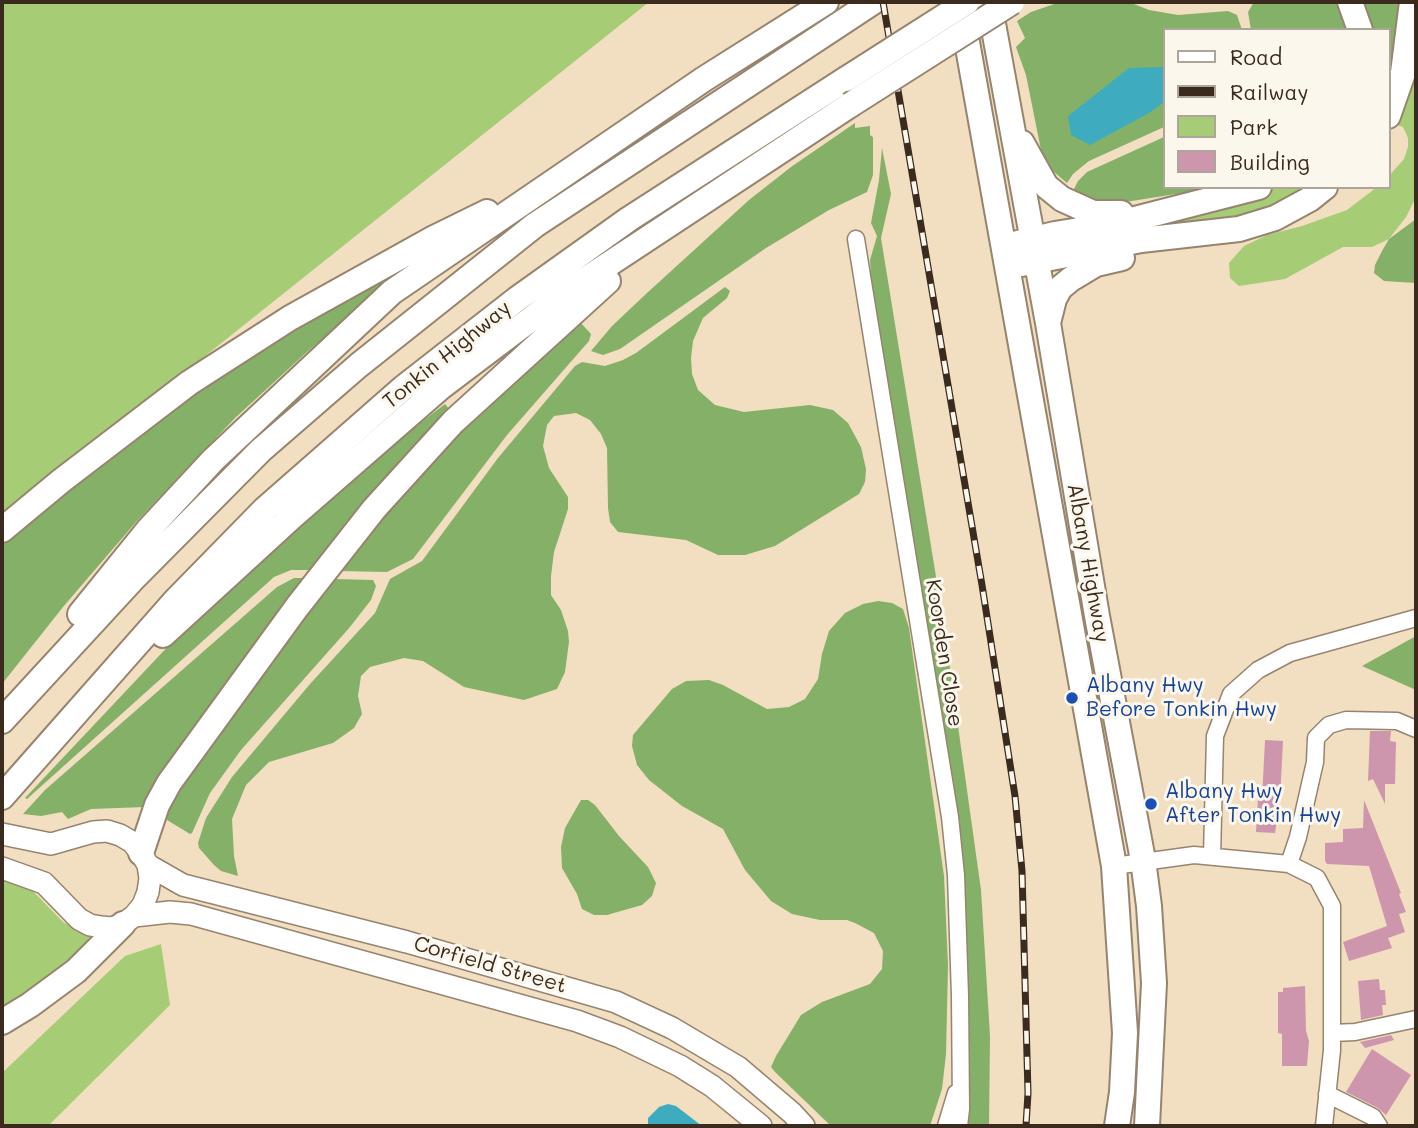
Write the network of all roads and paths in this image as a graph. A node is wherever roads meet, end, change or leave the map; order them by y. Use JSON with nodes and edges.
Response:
{"nodes":[{"id":1,"x":826,"y":2,"type":"edge"},
{"id":2,"x":873,"y":2,"type":"edge"},
{"id":3,"x":960,"y":2,"type":"edge"},
{"id":4,"x":967,"y":2,"type":"edge"},
{"id":5,"x":989,"y":2,"type":"edge"},
{"id":6,"x":1012,"y":2,"type":"edge"},
{"id":7,"x":1350,"y":2,"type":"edge"},
{"id":8,"x":1412,"y":2,"type":"edge"},
{"id":9,"x":1359,"y":28,"type":"edge"},
{"id":10,"x":1007,"y":107,"type":"junction"},
{"id":11,"x":1390,"y":111,"type":"edge"},
{"id":12,"x":563,"y":175,"type":"junction"},
{"id":13,"x":728,"y":184,"type":"junction"},
{"id":14,"x":1251,"y":189,"type":"edge"},
{"id":15,"x":1322,"y":189,"type":"edge"},
{"id":16,"x":1157,"y":213,"type":"junction"},
{"id":17,"x":1214,"y":233,"type":"junction"},
{"id":18,"x":856,"y":239,"type":"dead end"},
{"id":19,"x":1034,"y":249,"type":"junction"},
{"id":20,"x":1005,"y":257,"type":"junction"},
{"id":21,"x":1048,"y":323,"type":"junction"},
{"id":22,"x":2,"y":530,"type":"edge"},
{"id":23,"x":1416,"y":618,"type":"edge"},
{"id":24,"x":2,"y":714,"type":"edge"},
{"id":25,"x":2,"y":720,"type":"edge"},
{"id":26,"x":69,"y":720,"type":"junction"},
{"id":27,"x":1416,"y":729,"type":"edge"},
{"id":28,"x":4,"y":795,"type":"edge"},
{"id":29,"x":2,"y":834,"type":"edge"},
{"id":30,"x":1212,"y":856,"type":"junction"},
{"id":31,"x":144,"y":859,"type":"junction"},
{"id":32,"x":1143,"y":860,"type":"junction"},
{"id":33,"x":1289,"y":864,"type":"junction"},
{"id":34,"x":1114,"y":866,"type":"junction"},
{"id":35,"x":2,"y":868,"type":"edge"},
{"id":36,"x":129,"y":920,"type":"junction"},
{"id":37,"x":1416,"y":1019,"type":"edge"},
{"id":38,"x":2,"y":1022,"type":"edge"},
{"id":39,"x":1332,"y":1033,"type":"junction"},
{"id":40,"x":961,"y":1077,"type":"junction"},
{"id":41,"x":1327,"y":1094,"type":"junction"},
{"id":42,"x":761,"y":1126,"type":"edge"},
{"id":43,"x":804,"y":1126,"type":"edge"},
{"id":44,"x":946,"y":1126,"type":"edge"},
{"id":45,"x":959,"y":1126,"type":"edge"},
{"id":46,"x":1117,"y":1126,"type":"edge"},
{"id":47,"x":1147,"y":1126,"type":"edge"},
{"id":48,"x":1324,"y":1126,"type":"edge"},
{"id":49,"x":1379,"y":1126,"type":"edge"}],
"edges":[{"from":1,"to":12,"type":"highway"},
{"from":2,"to":25,"type":"highway"},
{"from":3,"to":20,"type":"highway","name":"Albany Highway"},
{"from":4,"to":26,"type":"highway","name":"Tonkin Highway","bridge":true},
{"from":5,"to":10,"type":"highway","name":"Albany Highway"},
{"from":6,"to":13,"type":"highway","bridge":true},
{"from":7,"to":9,"type":"highway"},
{"from":8,"to":11,"type":"highway"},
{"from":10,"to":16,"type":"highway"},
{"from":10,"to":19,"type":"highway","name":"Albany Highway"},
{"from":12,"to":22,"type":"highway"},
{"from":12,"to":24,"type":"highway"},
{"from":13,"to":26,"type":"highway"},
{"from":13,"to":31,"type":"highway"},
{"from":14,"to":16,"type":"highway"},
{"from":15,"to":17,"type":"highway"},
{"from":16,"to":19,"type":"highway"},
{"from":17,"to":19,"type":"highway"},
{"from":17,"to":21,"type":"highway"},
{"from":18,"to":40,"type":"street","name":"Koorden Close"},
{"from":19,"to":20,"type":"highway"},
{"from":19,"to":21,"type":"highway","name":"Albany Highway"},
{"from":20,"to":34,"type":"highway","name":"Albany Highway"},
{"from":21,"to":32,"type":"highway","name":"Albany Highway"},
{"from":23,"to":30,"type":"street"},
{"from":26,"to":28,"type":"highway","name":"Tonkin Highway"},
{"from":27,"to":33,"type":"street"},
{"from":29,"to":31,"type":"main road","name":"Corfield Street"},
{"from":30,"to":32,"type":"street"},
{"from":30,"to":33,"type":"street"},
{"from":31,"to":36,"type":"main road"},
{"from":31,"to":43,"type":"main road","name":"Corfield Street"},
{"from":32,"to":34,"type":"street"},
{"from":32,"to":47,"type":"highway","name":"Albany Highway"},
{"from":33,"to":39,"type":"street"},
{"from":34,"to":46,"type":"highway","name":"Albany Highway"},
{"from":35,"to":36,"type":"main road","name":"Corfield Street"},
{"from":36,"to":38,"type":"highway"},
{"from":36,"to":42,"type":"main road","name":"Corfield Street"},
{"from":37,"to":39,"type":"street"},
{"from":39,"to":41,"type":"street"},
{"from":40,"to":44,"type":"street","name":"Koorden Close"},
{"from":40,"to":45,"type":"street","name":"Koorden Close"},
{"from":41,"to":48,"type":"street"},
{"from":41,"to":49,"type":"street"}]}
